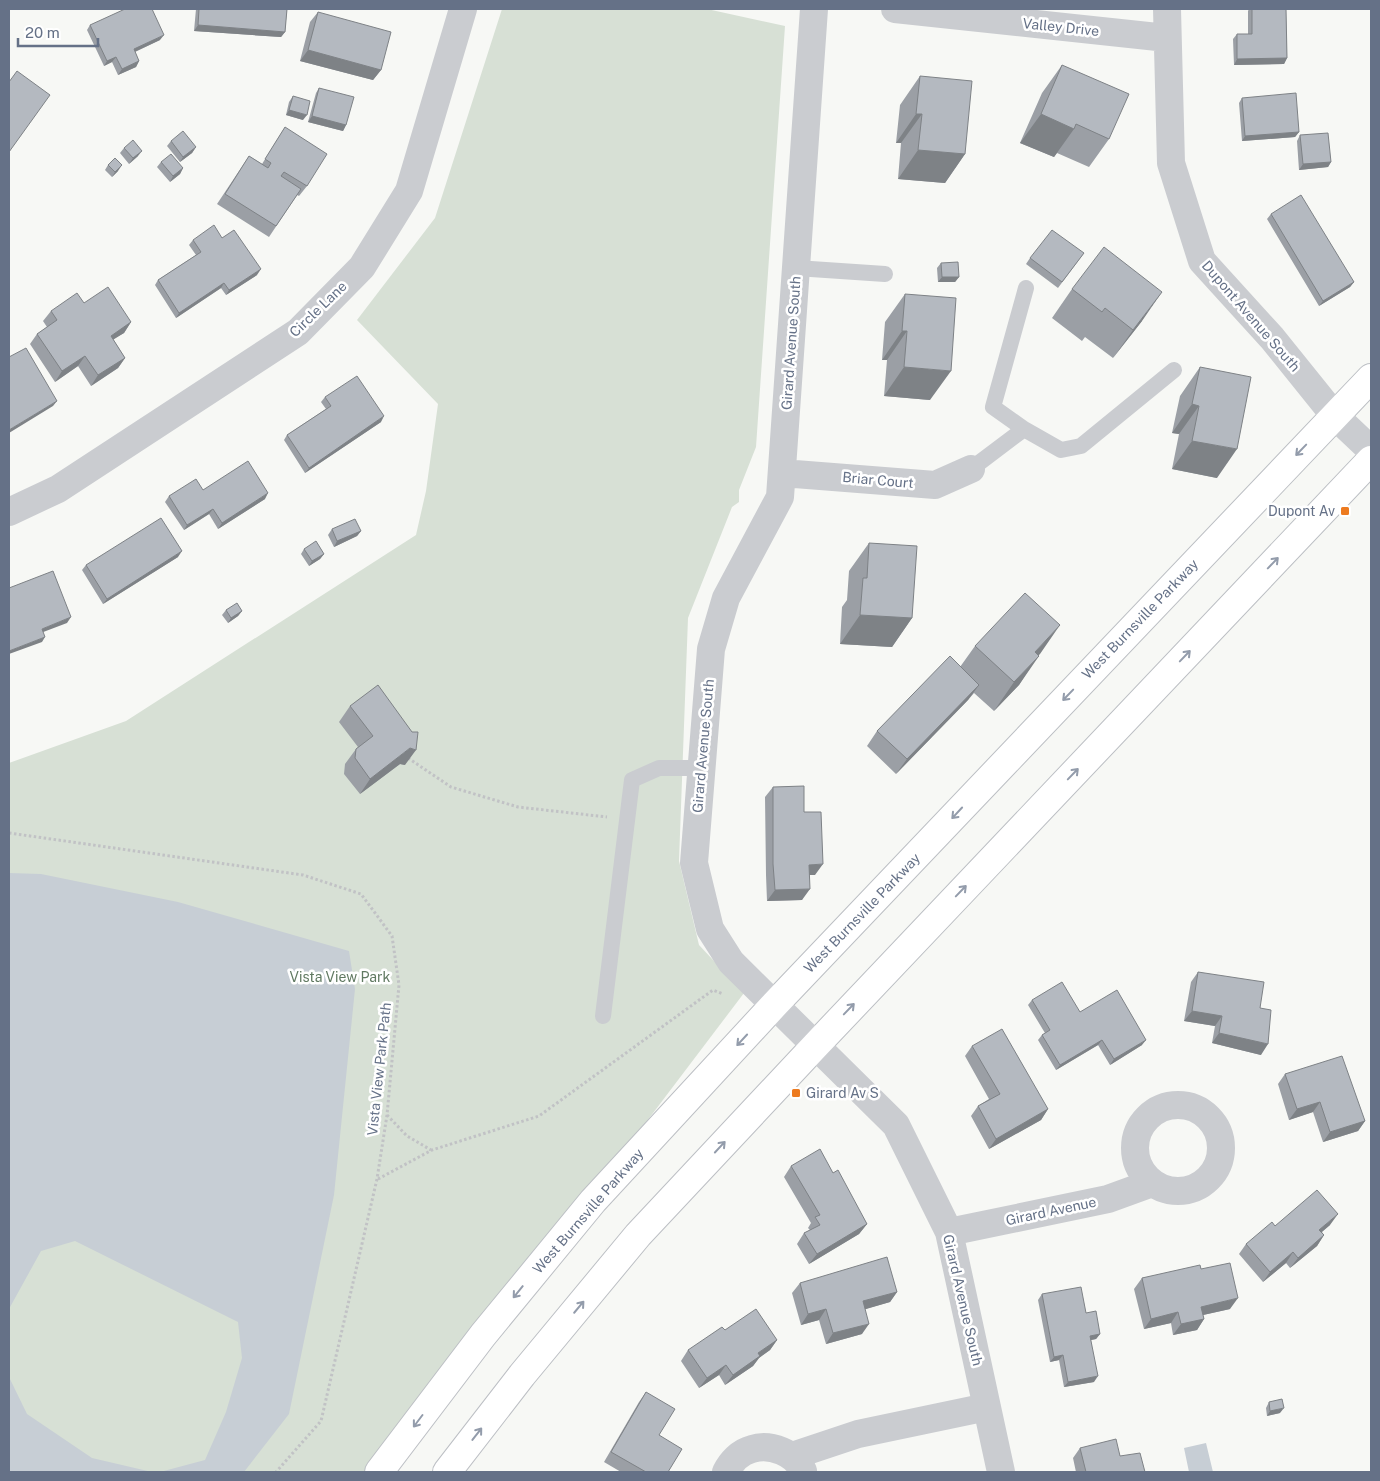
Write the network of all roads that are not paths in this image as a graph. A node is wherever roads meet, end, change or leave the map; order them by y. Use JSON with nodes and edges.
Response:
{"nodes":[{"id":1,"x":463,"y":9,"type":"edge"},
{"id":2,"x":814,"y":9,"type":"edge"},
{"id":3,"x":895,"y":9,"type":"edge"},
{"id":4,"x":1167,"y":9,"type":"edge"},
{"id":5,"x":1167,"y":38,"type":"junction"},
{"id":6,"x":796,"y":268,"type":"junction"},
{"id":7,"x":885,"y":274,"type":"dead end"},
{"id":8,"x":1026,"y":288,"type":"dead end"},
{"id":9,"x":1174,"y":370,"type":"dead end"},
{"id":10,"x":1371,"y":378,"type":"edge"},
{"id":11,"x":1334,"y":415,"type":"junction"},
{"id":12,"x":1024,"y":429,"type":"junction"},
{"id":13,"x":1371,"y":450,"type":"edge"},
{"id":14,"x":1371,"y":460,"type":"edge"},
{"id":15,"x":970,"y":469,"type":"joint"},
{"id":16,"x":782,"y":472,"type":"junction"},
{"id":17,"x":9,"y":512,"type":"edge"},
{"id":18,"x":702,"y":768,"type":"junction"},
{"id":19,"x":775,"y":1004,"type":"junction"},
{"id":20,"x":603,"y":1016,"type":"dead end"},
{"id":21,"x":816,"y":1045,"type":"junction"},
{"id":22,"x":1152,"y":1183,"type":"dead end"},
{"id":23,"x":949,"y":1232,"type":"junction"},
{"id":24,"x":987,"y":1407,"type":"junction"},
{"id":25,"x":798,"y":1464,"type":"edge"},
{"id":26,"x":379,"y":1472,"type":"edge"},
{"id":27,"x":447,"y":1472,"type":"edge"},
{"id":28,"x":726,"y":1472,"type":"edge"},
{"id":29,"x":1001,"y":1472,"type":"edge"}],
"edges":[{"from":1,"to":17,"type":"street","name":"Circle Lane"},
{"from":2,"to":6,"type":"street","name":"Girard Avenue South"},
{"from":3,"to":5,"type":"street","name":"Valley Drive"},
{"from":4,"to":5,"type":"street","name":"Dupont Avenue South"},
{"from":5,"to":11,"type":"street","name":"Dupont Avenue South"},
{"from":6,"to":7,"type":"lane"},
{"from":6,"to":16,"type":"street","name":"Girard Avenue South"},
{"from":8,"to":12,"type":"lane"},
{"from":9,"to":12,"type":"lane"},
{"from":10,"to":11,"type":"street","name":"West Burnsville Parkway"},
{"from":11,"to":13,"type":"street","name":"Dupont Avenue South"},
{"from":11,"to":19,"type":"street","name":"West Burnsville Parkway","one_way":true},
{"from":12,"to":15,"type":"lane"},
{"from":21,"to":14,"type":"street","one_way":true},
{"from":15,"to":16,"type":"street","name":"Briar Court"},
{"from":16,"to":18,"type":"street","name":"Girard Avenue South"},
{"from":18,"to":19,"type":"street","name":"Girard Avenue South"},
{"from":18,"to":20,"type":"lane"},
{"from":19,"to":21,"type":"street","name":"Girard Avenue South"},
{"from":19,"to":26,"type":"street","name":"West Burnsville Parkway","one_way":true},
{"from":21,"to":23,"type":"street","name":"Girard Avenue South"},
{"from":27,"to":21,"type":"street","one_way":true},
{"from":22,"to":23,"type":"street","name":"Girard Avenue"},
{"from":23,"to":24,"type":"street","name":"Girard Avenue South"},
{"from":24,"to":25,"type":"street"},
{"from":24,"to":29,"type":"street","name":"Girard Avenue South"},
{"from":25,"to":28,"type":"street"}]}
